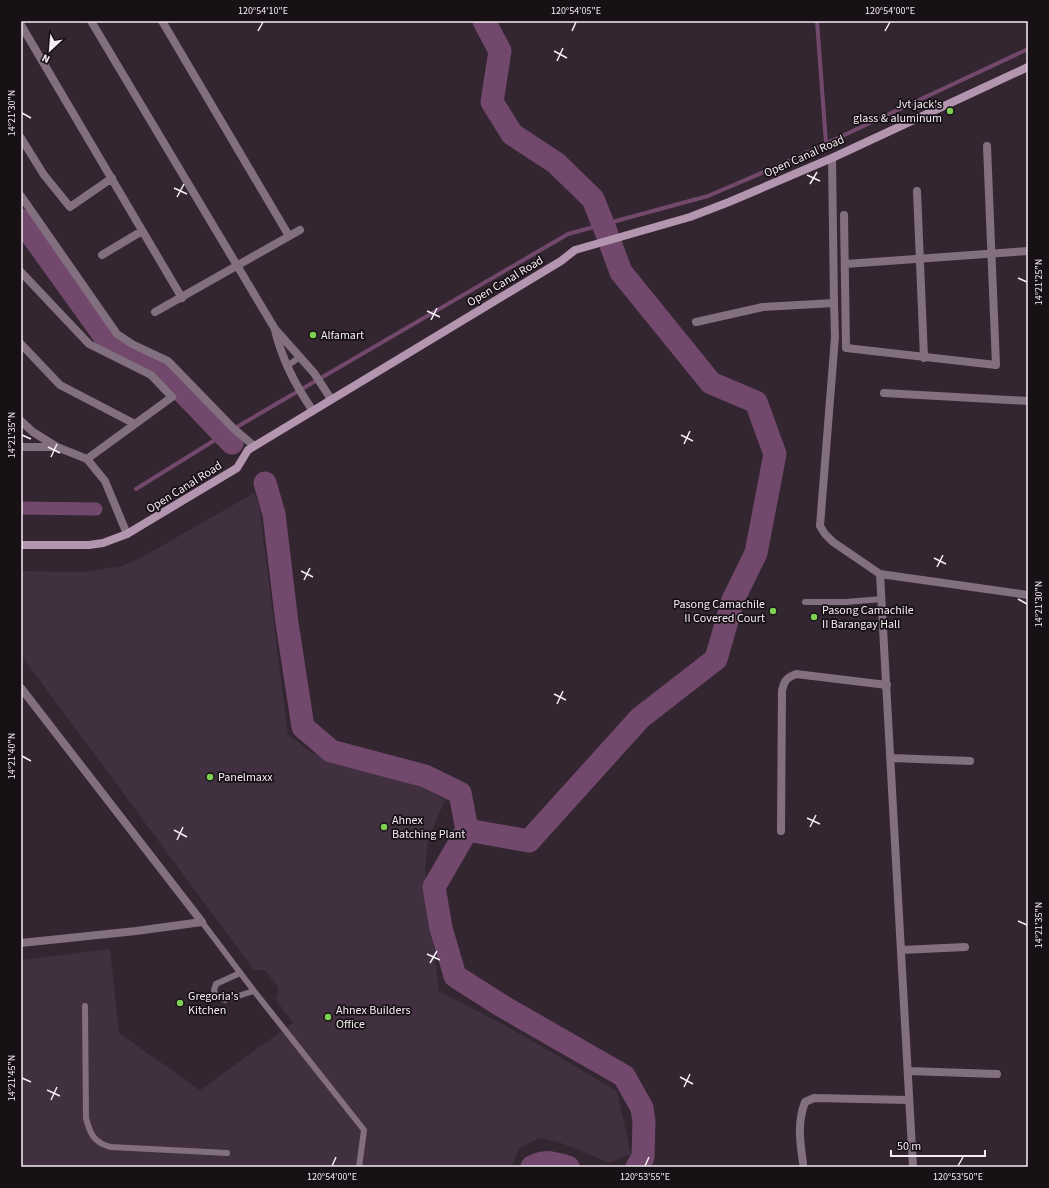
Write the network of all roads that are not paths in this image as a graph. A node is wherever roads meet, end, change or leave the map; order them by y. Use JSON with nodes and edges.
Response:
{"nodes":[{"id":1,"x":91,"y":21,"type":"edge"},
{"id":2,"x":162,"y":21,"type":"edge"},
{"id":3,"x":21,"y":25,"type":"edge"},
{"id":4,"x":1028,"y":67,"type":"edge"},
{"id":5,"x":21,"y":138,"type":"edge"},
{"id":6,"x":987,"y":146,"type":"dead end"},
{"id":7,"x":832,"y":158,"type":"junction"},
{"id":8,"x":112,"y":178,"type":"junction"},
{"id":9,"x":917,"y":190,"type":"dead end"},
{"id":10,"x":21,"y":196,"type":"edge"},
{"id":11,"x":844,"y":215,"type":"dead end"},
{"id":12,"x":300,"y":230,"type":"dead end"},
{"id":13,"x":142,"y":231,"type":"junction"},
{"id":14,"x":289,"y":236,"type":"junction"},
{"id":15,"x":1028,"y":251,"type":"edge"},
{"id":16,"x":992,"y":254,"type":"junction"},
{"id":17,"x":102,"y":255,"type":"dead end"},
{"id":18,"x":919,"y":259,"type":"junction"},
{"id":19,"x":845,"y":264,"type":"junction"},
{"id":20,"x":239,"y":266,"type":"junction"},
{"id":21,"x":21,"y":272,"type":"edge"},
{"id":22,"x":182,"y":298,"type":"junction"},
{"id":23,"x":834,"y":303,"type":"junction"},
{"id":24,"x":155,"y":312,"type":"dead end"},
{"id":25,"x":696,"y":322,"type":"dead end"},
{"id":26,"x":275,"y":329,"type":"junction"},
{"id":27,"x":21,"y":344,"type":"edge"},
{"id":28,"x":300,"y":357,"type":"junction"},
{"id":29,"x":924,"y":358,"type":"junction"},
{"id":30,"x":287,"y":366,"type":"junction"},
{"id":31,"x":884,"y":393,"type":"dead end"},
{"id":32,"x":332,"y":399,"type":"junction"},
{"id":33,"x":1028,"y":401,"type":"edge"},
{"id":34,"x":313,"y":410,"type":"junction"},
{"id":35,"x":21,"y":421,"type":"edge"},
{"id":36,"x":135,"y":424,"type":"junction"},
{"id":37,"x":254,"y":446,"type":"junction"},
{"id":38,"x":21,"y":447,"type":"edge"},
{"id":39,"x":58,"y":447,"type":"junction"},
{"id":40,"x":87,"y":459,"type":"junction"},
{"id":41,"x":127,"y":534,"type":"junction"},
{"id":42,"x":21,"y":545,"type":"edge"},
{"id":43,"x":880,"y":574,"type":"junction"},
{"id":44,"x":1028,"y":595,"type":"edge"},
{"id":45,"x":882,"y":599,"type":"junction"},
{"id":46,"x":804,"y":602,"type":"dead end"},
{"id":47,"x":888,"y":685,"type":"junction"},
{"id":48,"x":21,"y":688,"type":"edge"},
{"id":49,"x":892,"y":758,"type":"junction"},
{"id":50,"x":970,"y":761,"type":"dead end"},
{"id":51,"x":781,"y":831,"type":"dead end"},
{"id":52,"x":202,"y":922,"type":"junction"},
{"id":53,"x":21,"y":944,"type":"edge"},
{"id":54,"x":964,"y":947,"type":"dead end"},
{"id":55,"x":902,"y":950,"type":"junction"},
{"id":56,"x":240,"y":973,"type":"junction"},
{"id":57,"x":254,"y":991,"type":"junction"},
{"id":58,"x":85,"y":1006,"type":"dead end"},
{"id":59,"x":908,"y":1071,"type":"junction"},
{"id":60,"x":997,"y":1074,"type":"dead end"},
{"id":61,"x":909,"y":1100,"type":"junction"},
{"id":62,"x":227,"y":1153,"type":"dead end"},
{"id":63,"x":803,"y":1164,"type":"dead end"},
{"id":64,"x":359,"y":1167,"type":"edge"},
{"id":65,"x":913,"y":1167,"type":"edge"}],
"edges":[{"from":1,"to":20,"type":"street"},
{"from":2,"to":14,"type":"street"},
{"from":3,"to":8,"type":"street"},
{"from":4,"to":7,"type":"main road","name":"Open Canal Road"},
{"from":5,"to":8,"type":"street"},
{"from":6,"to":16,"type":"street"},
{"from":7,"to":23,"type":"street"},
{"from":7,"to":32,"type":"main road","name":"Open Canal Road"},
{"from":8,"to":13,"type":"street"},
{"from":9,"to":18,"type":"street"},
{"from":10,"to":37,"type":"street"},
{"from":11,"to":19,"type":"street"},
{"from":12,"to":14,"type":"street"},
{"from":13,"to":17,"type":"street"},
{"from":13,"to":22,"type":"street"},
{"from":14,"to":20,"type":"street"},
{"from":15,"to":16,"type":"street"},
{"from":16,"to":18,"type":"street"},
{"from":16,"to":29,"type":"street"},
{"from":18,"to":19,"type":"street"},
{"from":18,"to":29,"type":"street"},
{"from":19,"to":29,"type":"street"},
{"from":20,"to":22,"type":"street"},
{"from":20,"to":26,"type":"street"},
{"from":21,"to":36,"type":"street"},
{"from":22,"to":24,"type":"street"},
{"from":23,"to":25,"type":"street"},
{"from":23,"to":43,"type":"street"},
{"from":26,"to":28,"type":"street"},
{"from":26,"to":30,"type":"street"},
{"from":27,"to":36,"type":"street"},
{"from":28,"to":30,"type":"lane"},
{"from":28,"to":32,"type":"street"},
{"from":30,"to":34,"type":"street"},
{"from":31,"to":33,"type":"street"},
{"from":32,"to":34,"type":"main road","name":"Open Canal Road"},
{"from":34,"to":37,"type":"main road","name":"Open Canal Road"},
{"from":35,"to":39,"type":"street"},
{"from":36,"to":40,"type":"street"},
{"from":37,"to":41,"type":"main road","name":"Open Canal Road"},
{"from":38,"to":39,"type":"street"},
{"from":39,"to":40,"type":"street"},
{"from":40,"to":41,"type":"street"},
{"from":41,"to":42,"type":"main road","name":"Open Canal Road"},
{"from":43,"to":44,"type":"street"},
{"from":43,"to":45,"type":"street"},
{"from":45,"to":46,"type":"lane"},
{"from":45,"to":47,"type":"street"},
{"from":47,"to":49,"type":"street"},
{"from":47,"to":51,"type":"street"},
{"from":48,"to":52,"type":"street"},
{"from":49,"to":50,"type":"street"},
{"from":49,"to":55,"type":"street"},
{"from":52,"to":53,"type":"street"},
{"from":52,"to":56,"type":"lane"},
{"from":54,"to":55,"type":"street"},
{"from":55,"to":59,"type":"street"},
{"from":56,"to":57,"type":"lane"},
{"from":56,"to":57,"type":"lane"},
{"from":57,"to":64,"type":"lane"},
{"from":58,"to":62,"type":"lane"},
{"from":59,"to":60,"type":"street"},
{"from":59,"to":61,"type":"street"},
{"from":61,"to":63,"type":"street"},
{"from":61,"to":65,"type":"street"}]}
